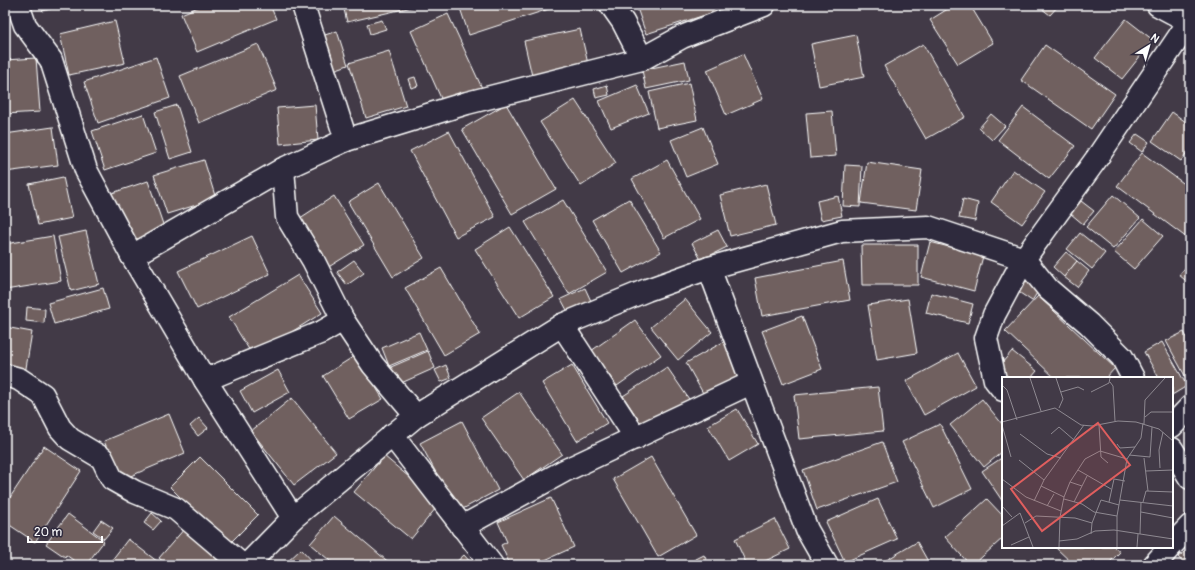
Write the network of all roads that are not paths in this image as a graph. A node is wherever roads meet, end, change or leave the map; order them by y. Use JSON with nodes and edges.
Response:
{"nodes":[{"id":1,"x":18,"y":5,"type":"edge"},
{"id":2,"x":302,"y":5,"type":"edge"},
{"id":3,"x":611,"y":5,"type":"edge"},
{"id":4,"x":764,"y":5,"type":"edge"},
{"id":5,"x":1158,"y":5,"type":"edge"},
{"id":6,"x":1190,"y":22,"type":"edge"},
{"id":7,"x":642,"y":58,"type":"junction"},
{"id":8,"x":346,"y":140,"type":"junction"},
{"id":9,"x":283,"y":169,"type":"junction"},
{"id":10,"x":132,"y":256,"type":"junction"},
{"id":11,"x":1024,"y":259,"type":"junction"},
{"id":12,"x":708,"y":268,"type":"junction"},
{"id":13,"x":343,"y":320,"type":"junction"},
{"id":14,"x":562,"y":325,"type":"junction"},
{"id":15,"x":5,"y":375,"type":"edge"},
{"id":16,"x":1132,"y":377,"type":"edge"},
{"id":17,"x":205,"y":380,"type":"junction"},
{"id":18,"x":752,"y":383,"type":"junction"},
{"id":19,"x":1002,"y":389,"type":"edge"},
{"id":20,"x":1190,"y":408,"type":"edge"},
{"id":21,"x":416,"y":416,"type":"junction"},
{"id":22,"x":1173,"y":425,"type":"edge"},
{"id":23,"x":392,"y":435,"type":"junction"},
{"id":24,"x":636,"y":438,"type":"junction"},
{"id":25,"x":1173,"y":451,"type":"edge"},
{"id":26,"x":1190,"y":478,"type":"edge"},
{"id":27,"x":293,"y":518,"type":"junction"},
{"id":28,"x":1190,"y":526,"type":"edge"},
{"id":29,"x":462,"y":527,"type":"junction"},
{"id":30,"x":1173,"y":544,"type":"edge"},
{"id":31,"x":1169,"y":548,"type":"edge"},
{"id":32,"x":242,"y":565,"type":"edge"},
{"id":33,"x":247,"y":565,"type":"edge"},
{"id":34,"x":492,"y":565,"type":"edge"},
{"id":35,"x":827,"y":565,"type":"edge"},
{"id":36,"x":1154,"y":565,"type":"edge"}],
"edges":[{"from":1,"to":10,"type":"street"},
{"from":2,"to":8,"type":"street"},
{"from":3,"to":7,"type":"street"},
{"from":4,"to":7,"type":"street"},
{"from":5,"to":6,"type":"street"},
{"from":6,"to":11,"type":"street"},
{"from":7,"to":8,"type":"street"},
{"from":8,"to":9,"type":"street"},
{"from":9,"to":10,"type":"street"},
{"from":9,"to":13,"type":"street"},
{"from":10,"to":17,"type":"street"},
{"from":11,"to":12,"type":"street"},
{"from":11,"to":16,"type":"street"},
{"from":11,"to":19,"type":"street"},
{"from":12,"to":14,"type":"street"},
{"from":12,"to":18,"type":"street"},
{"from":13,"to":17,"type":"street"},
{"from":13,"to":21,"type":"street"},
{"from":14,"to":21,"type":"street"},
{"from":14,"to":24,"type":"street"},
{"from":15,"to":32,"type":"street"},
{"from":17,"to":27,"type":"street"},
{"from":18,"to":24,"type":"street"},
{"from":18,"to":35,"type":"street"},
{"from":20,"to":22,"type":"street"},
{"from":21,"to":23,"type":"street"},
{"from":23,"to":27,"type":"street"},
{"from":23,"to":29,"type":"street"},
{"from":24,"to":29,"type":"street"},
{"from":25,"to":26,"type":"street"},
{"from":27,"to":33,"type":"street"},
{"from":28,"to":30,"type":"street"},
{"from":29,"to":34,"type":"street"},
{"from":31,"to":36,"type":"street"}]}
